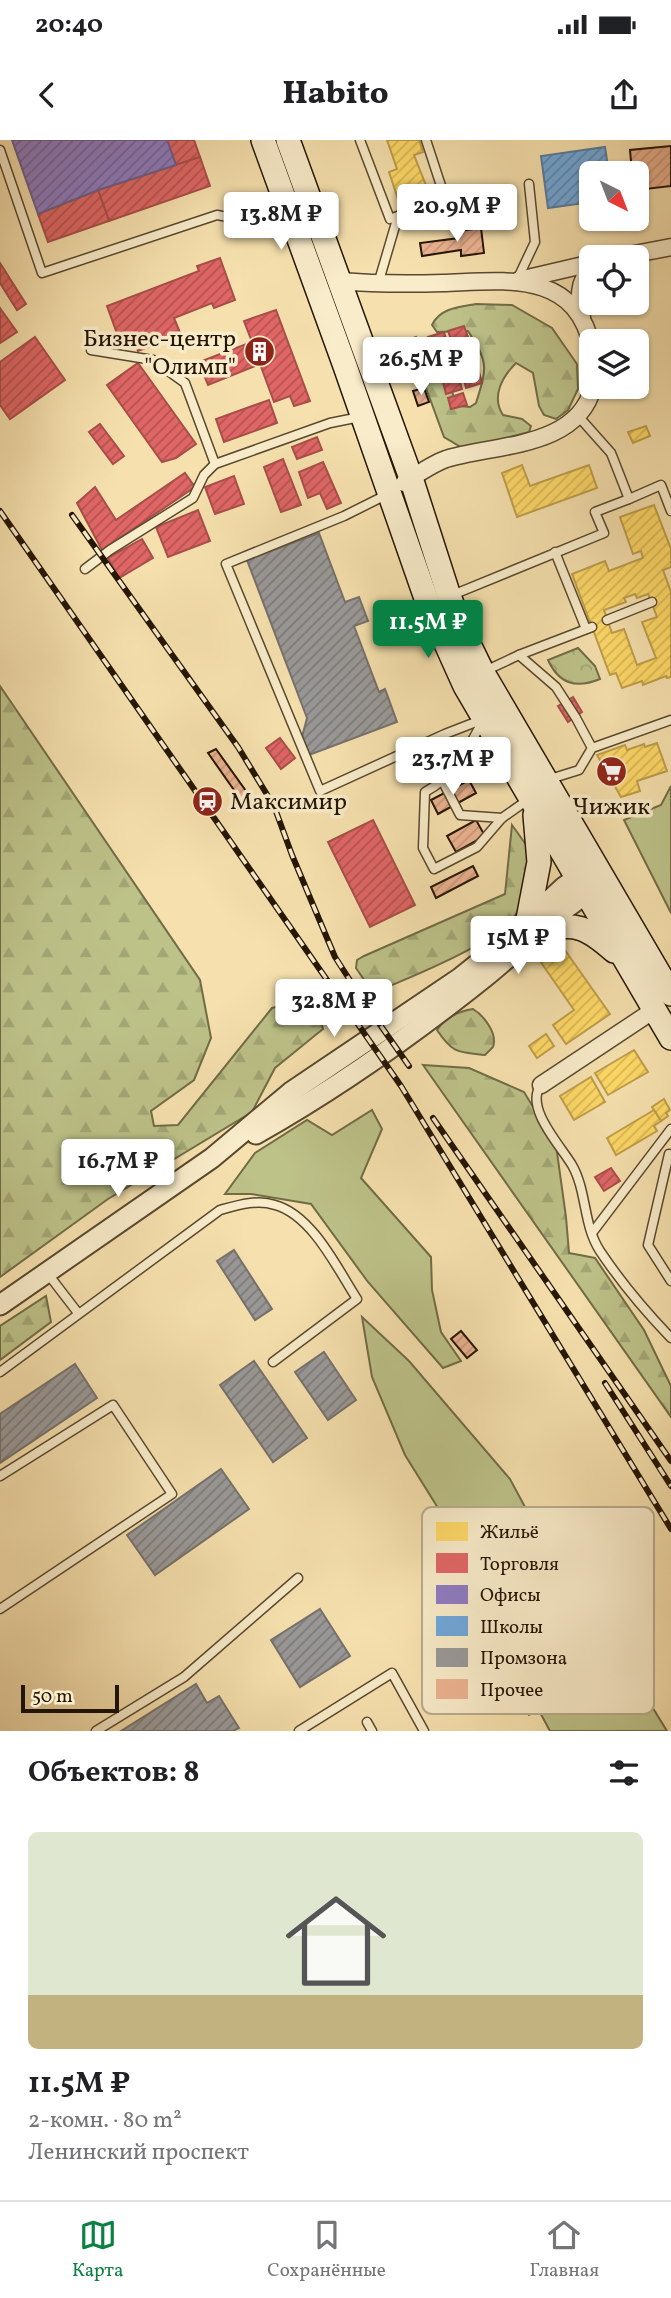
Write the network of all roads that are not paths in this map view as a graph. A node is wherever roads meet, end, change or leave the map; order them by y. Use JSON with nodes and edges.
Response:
{"nodes":[{"id":1,"x":263,"y":140,"type":"edge"},
{"id":2,"x":288,"y":140,"type":"edge"},
{"id":3,"x":360,"y":140,"type":"edge"},
{"id":4,"x":426,"y":140,"type":"edge"},
{"id":5,"x":0,"y":150,"type":"edge"},
{"id":6,"x":529,"y":184,"type":"dead end"},
{"id":7,"x":281,"y":189,"type":"junction"},
{"id":8,"x":398,"y":216,"type":"junction"},
{"id":9,"x":258,"y":222,"type":"junction"},
{"id":10,"x":300,"y":241,"type":"junction"},
{"id":11,"x":671,"y":247,"type":"edge"},
{"id":12,"x":649,"y":251,"type":"edge"},
{"id":13,"x":579,"y":268,"type":"edge"},
{"id":14,"x":517,"y":280,"type":"junction"},
{"id":15,"x":340,"y":281,"type":"junction"},
{"id":16,"x":377,"y":284,"type":"junction"},
{"id":17,"x":581,"y":315,"type":"edge"},
{"id":18,"x":582,"y":320,"type":"junction"},
{"id":19,"x":585,"y":329,"type":"edge"},
{"id":20,"x":91,"y":350,"type":"dead end"},
{"id":21,"x":590,"y":399,"type":"edge"},
{"id":22,"x":363,"y":416,"type":"junction"},
{"id":23,"x":579,"y":417,"type":"junction"},
{"id":24,"x":215,"y":464,"type":"junction"},
{"id":25,"x":411,"y":478,"type":"junction"},
{"id":26,"x":390,"y":493,"type":"junction"},
{"id":27,"x":629,"y":499,"type":"junction"},
{"id":28,"x":671,"y":511,"type":"edge"},
{"id":29,"x":555,"y":552,"type":"junction"},
{"id":30,"x":85,"y":569,"type":"dead end"},
{"id":31,"x":449,"y":596,"type":"junction"},
{"id":32,"x":652,"y":602,"type":"dead end"},
{"id":33,"x":607,"y":620,"type":"dead end"},
{"id":34,"x":519,"y":655,"type":"junction"},
{"id":35,"x":483,"y":673,"type":"junction"},
{"id":36,"x":484,"y":719,"type":"junction"},
{"id":37,"x":671,"y":720,"type":"edge"},
{"id":38,"x":592,"y":748,"type":"junction"},
{"id":39,"x":545,"y":780,"type":"junction"},
{"id":40,"x":443,"y":782,"type":"junction"},
{"id":41,"x":529,"y":799,"type":"junction"},
{"id":42,"x":502,"y":818,"type":"junction"},
{"id":43,"x":601,"y":873,"type":"junction"},
{"id":44,"x":580,"y":886,"type":"junction"},
{"id":45,"x":534,"y":924,"type":"junction"},
{"id":46,"x":625,"y":962,"type":"junction"},
{"id":47,"x":671,"y":994,"type":"edge"},
{"id":48,"x":654,"y":1010,"type":"junction"},
{"id":49,"x":671,"y":1038,"type":"edge"},
{"id":50,"x":541,"y":1085,"type":"joint"},
{"id":51,"x":671,"y":1129,"type":"edge"},
{"id":52,"x":670,"y":1152,"type":"edge"},
{"id":53,"x":592,"y":1233,"type":"junction"},
{"id":54,"x":48,"y":1273,"type":"junction"},
{"id":55,"x":671,"y":1281,"type":"edge"},
{"id":56,"x":0,"y":1305,"type":"edge"},
{"id":57,"x":78,"y":1313,"type":"junction"},
{"id":58,"x":671,"y":1338,"type":"edge"},
{"id":59,"x":273,"y":1362,"type":"dead end"},
{"id":60,"x":0,"y":1372,"type":"edge"},
{"id":61,"x":0,"y":1476,"type":"edge"},
{"id":62,"x":298,"y":1578,"type":"dead end"},
{"id":63,"x":0,"y":1609,"type":"edge"},
{"id":64,"x":367,"y":1722,"type":"dead end"},
{"id":65,"x":96,"y":1731,"type":"edge"},
{"id":66,"x":299,"y":1731,"type":"edge"},
{"id":67,"x":372,"y":1731,"type":"edge"},
{"id":68,"x":424,"y":1731,"type":"edge"}],
"edges":[{"from":1,"to":7,"type":"main road"},
{"from":2,"to":15,"type":"main road"},
{"from":3,"to":8,"type":"lane"},
{"from":4,"to":8,"type":"lane"},
{"from":5,"to":9,"type":"lane"},
{"from":6,"to":14,"type":"lane"},
{"from":7,"to":9,"type":"lane"},
{"from":7,"to":10,"type":"main road"},
{"from":8,"to":16,"type":"lane"},
{"from":9,"to":10,"type":"lane"},
{"from":10,"to":15,"type":"main road"},
{"from":10,"to":22,"type":"main road"},
{"from":11,"to":12,"type":"street"},
{"from":13,"to":14,"type":"street"},
{"from":14,"to":16,"type":"street"},
{"from":14,"to":18,"type":"street"},
{"from":15,"to":16,"type":"street"},
{"from":15,"to":25,"type":"main road"},
{"from":17,"to":18,"type":"street"},
{"from":18,"to":19,"type":"street"},
{"from":20,"to":24,"type":"lane"},
{"from":21,"to":23,"type":"street"},
{"from":22,"to":24,"type":"lane"},
{"from":22,"to":26,"type":"main road"},
{"from":23,"to":25,"type":"street"},
{"from":23,"to":27,"type":"lane"},
{"from":24,"to":30,"type":"lane"},
{"from":25,"to":26,"type":"street"},
{"from":25,"to":31,"type":"main road"},
{"from":26,"to":36,"type":"main road"},
{"from":26,"to":36,"type":"lane"},
{"from":27,"to":28,"type":"lane"},
{"from":27,"to":29,"type":"lane"},
{"from":29,"to":31,"type":"lane"},
{"from":29,"to":34,"type":"lane"},
{"from":31,"to":35,"type":"main road"},
{"from":32,"to":33,"type":"lane"},
{"from":34,"to":35,"type":"lane"},
{"from":34,"to":38,"type":"lane"},
{"from":35,"to":39,"type":"main road"},
{"from":36,"to":40,"type":"lane"},
{"from":36,"to":41,"type":"main road"},
{"from":37,"to":38,"type":"lane"},
{"from":38,"to":39,"type":"lane"},
{"from":39,"to":43,"type":"main road"},
{"from":40,"to":42,"type":"lane"},
{"from":40,"to":42,"type":"lane"},
{"from":41,"to":42,"type":"lane"},
{"from":41,"to":44,"type":"main road"},
{"from":41,"to":45,"type":"main road"},
{"from":43,"to":44,"type":"street"},
{"from":43,"to":47,"type":"main road"},
{"from":44,"to":45,"type":"street"},
{"from":44,"to":46,"type":"main road"},
{"from":45,"to":46,"type":"main road"},
{"from":45,"to":54,"type":"street"},
{"from":46,"to":48,"type":"main road"},
{"from":48,"to":49,"type":"main road"},
{"from":48,"to":50,"type":"street"},
{"from":50,"to":53,"type":"lane"},
{"from":51,"to":53,"type":"lane"},
{"from":52,"to":55,"type":"lane"},
{"from":53,"to":58,"type":"lane"},
{"from":54,"to":56,"type":"street"},
{"from":54,"to":57,"type":"lane"},
{"from":57,"to":59,"type":"lane"},
{"from":57,"to":60,"type":"lane"},
{"from":61,"to":63,"type":"lane"},
{"from":62,"to":65,"type":"lane"},
{"from":64,"to":67,"type":"lane"},
{"from":66,"to":68,"type":"lane"}]}
